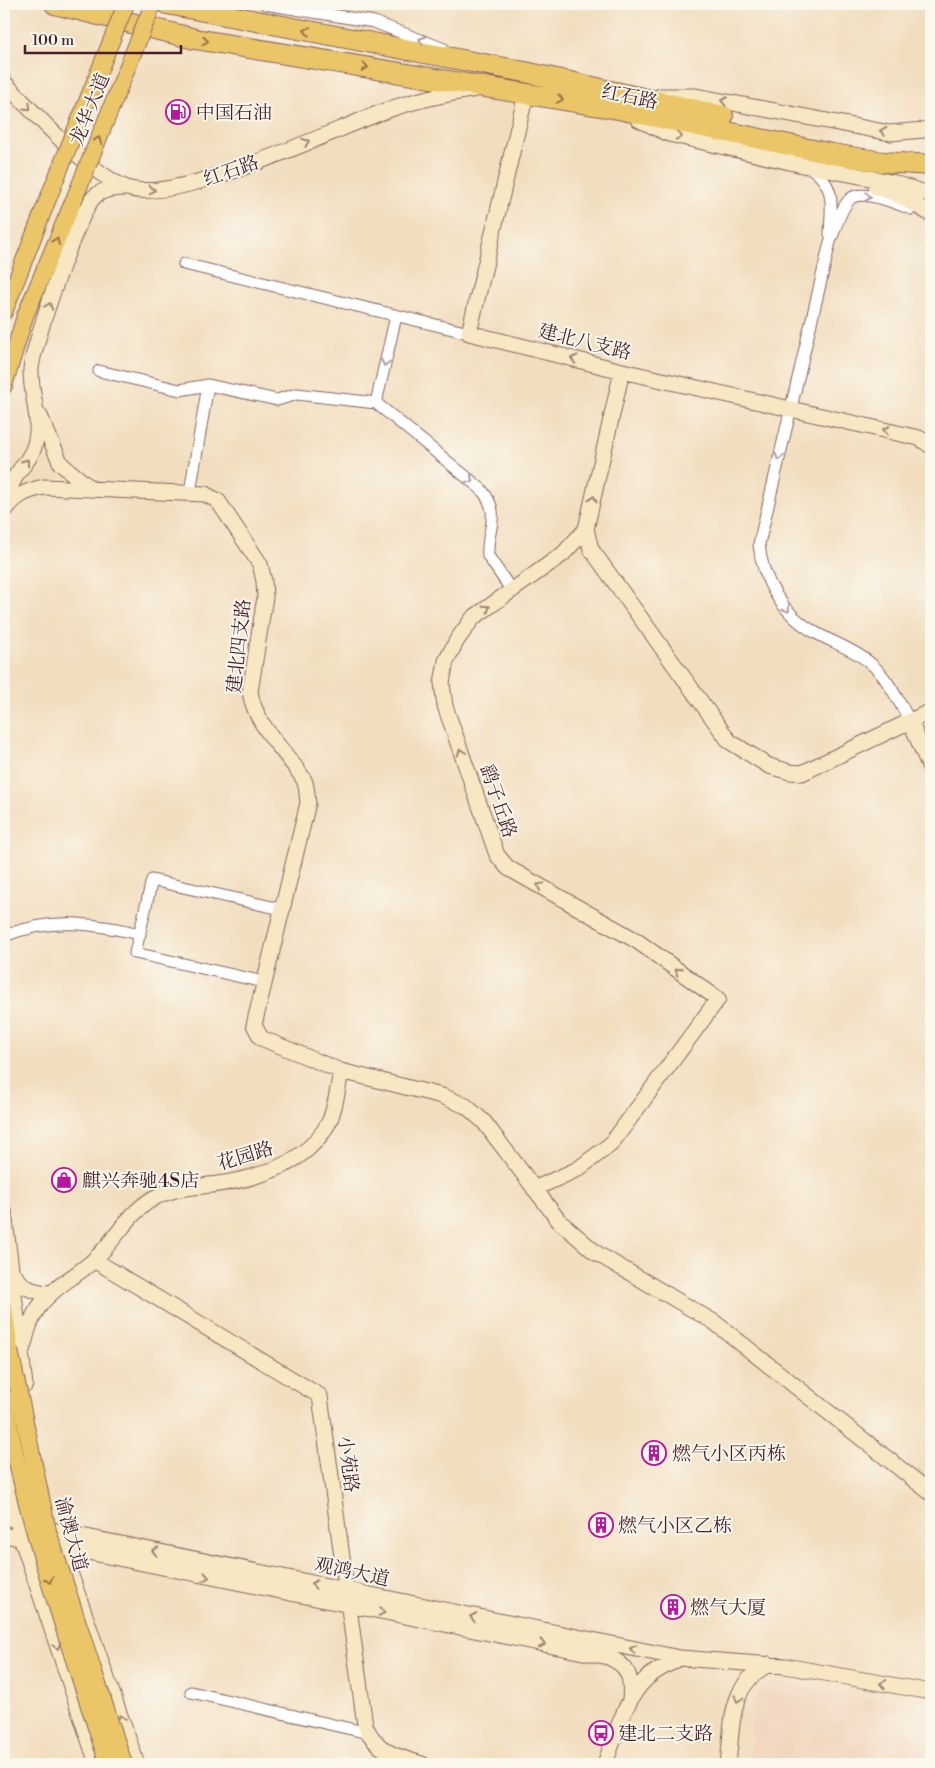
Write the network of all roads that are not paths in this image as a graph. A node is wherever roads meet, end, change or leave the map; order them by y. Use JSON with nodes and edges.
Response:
{"nodes":[{"id":1,"x":55,"y":4,"type":"edge"},
{"id":2,"x":126,"y":4,"type":"edge"},
{"id":3,"x":153,"y":4,"type":"edge"},
{"id":4,"x":167,"y":4,"type":"edge"},
{"id":5,"x":265,"y":4,"type":"edge"},
{"id":6,"x":483,"y":64,"type":"junction"},
{"id":7,"x":4,"y":82,"type":"edge"},
{"id":8,"x":488,"y":87,"type":"junction"},
{"id":9,"x":526,"y":94,"type":"junction"},
{"id":10,"x":623,"y":103,"type":"junction"},
{"id":11,"x":678,"y":114,"type":"junction"},
{"id":12,"x":931,"y":127,"type":"edge"},
{"id":13,"x":931,"y":153,"type":"edge"},
{"id":14,"x":931,"y":165,"type":"edge"},
{"id":15,"x":807,"y":166,"type":"junction"},
{"id":16,"x":842,"y":173,"type":"junction"},
{"id":17,"x":126,"y":188,"type":"junction"},
{"id":18,"x":931,"y":195,"type":"edge"},
{"id":19,"x":931,"y":215,"type":"edge"},
{"id":20,"x":830,"y":242,"type":"junction"},
{"id":21,"x":184,"y":264,"type":"dead end"},
{"id":22,"x":4,"y":312,"type":"edge"},
{"id":23,"x":396,"y":316,"type":"junction"},
{"id":24,"x":469,"y":333,"type":"junction"},
{"id":25,"x":622,"y":371,"type":"junction"},
{"id":26,"x":99,"y":372,"type":"dead end"},
{"id":27,"x":208,"y":385,"type":"junction"},
{"id":28,"x":4,"y":386,"type":"edge"},
{"id":29,"x":376,"y":403,"type":"junction"},
{"id":30,"x":791,"y":410,"type":"junction"},
{"id":31,"x":38,"y":411,"type":"junction"},
{"id":32,"x":931,"y":446,"type":"edge"},
{"id":33,"x":89,"y":487,"type":"junction"},
{"id":34,"x":190,"y":492,"type":"junction"},
{"id":35,"x":4,"y":505,"type":"edge"},
{"id":36,"x":4,"y":512,"type":"edge"},
{"id":37,"x":586,"y":529,"type":"junction"},
{"id":38,"x":563,"y":554,"type":"junction"},
{"id":39,"x":599,"y":561,"type":"junction"},
{"id":40,"x":512,"y":590,"type":"junction"},
{"id":41,"x":931,"y":711,"type":"edge"},
{"id":42,"x":910,"y":721,"type":"junction"},
{"id":43,"x":931,"y":770,"type":"edge"},
{"id":44,"x":281,"y":909,"type":"junction"},
{"id":45,"x":140,"y":934,"type":"junction"},
{"id":46,"x":4,"y":936,"type":"edge"},
{"id":47,"x":264,"y":982,"type":"junction"},
{"id":48,"x":342,"y":1071,"type":"junction"},
{"id":49,"x":534,"y":1190,"type":"junction"},
{"id":50,"x":4,"y":1211,"type":"edge"},
{"id":51,"x":94,"y":1260,"type":"junction"},
{"id":52,"x":9,"y":1267,"type":"junction"},
{"id":53,"x":51,"y":1293,"type":"junction"},
{"id":54,"x":4,"y":1308,"type":"edge"},
{"id":55,"x":15,"y":1355,"type":"junction"},
{"id":56,"x":4,"y":1397,"type":"edge"},
{"id":57,"x":39,"y":1465,"type":"junction"},
{"id":58,"x":4,"y":1469,"type":"edge"},
{"id":59,"x":931,"y":1493,"type":"edge"},
{"id":60,"x":10,"y":1518,"type":"edge"},
{"id":61,"x":57,"y":1531,"type":"junction"},
{"id":62,"x":4,"y":1535,"type":"edge"},
{"id":63,"x":21,"y":1537,"type":"junction"},
{"id":64,"x":62,"y":1548,"type":"junction"},
{"id":65,"x":346,"y":1598,"type":"junction"},
{"id":66,"x":680,"y":1658,"type":"junction"},
{"id":67,"x":769,"y":1664,"type":"junction"},
{"id":68,"x":191,"y":1692,"type":"dead end"},
{"id":69,"x":931,"y":1692,"type":"edge"},
{"id":70,"x":630,"y":1700,"type":"junction"},
{"id":71,"x":368,"y":1733,"type":"junction"},
{"id":72,"x":97,"y":1764,"type":"edge"},
{"id":73,"x":108,"y":1764,"type":"edge"},
{"id":74,"x":124,"y":1764,"type":"edge"},
{"id":75,"x":137,"y":1764,"type":"edge"},
{"id":76,"x":422,"y":1764,"type":"edge"},
{"id":77,"x":604,"y":1764,"type":"edge"},
{"id":78,"x":728,"y":1764,"type":"edge"}],
"edges":[{"from":1,"to":8,"type":"highway","name":"红石路","one_way":true},
{"from":2,"to":22,"type":"main road","name":"龙华大道","bridge":true},
{"from":28,"to":3,"type":"main road","name":"龙华大道","one_way":true,"bridge":true},
{"from":6,"to":4,"type":"highway","name":"红石路","one_way":true},
{"from":6,"to":5,"type":"street","one_way":true},
{"from":6,"to":10,"type":"highway","name":"红石路"},
{"from":7,"to":17,"type":"street","name":"红石路","one_way":true},
{"from":8,"to":9,"type":"highway","name":"红石路"},
{"from":17,"to":8,"type":"street","name":"红石路","one_way":true},
{"from":9,"to":10,"type":"highway","name":"红石路","one_way":true},
{"from":9,"to":24,"type":"street"},
{"from":10,"to":11,"type":"highway","name":"红石路"},
{"from":12,"to":10,"type":"street","one_way":true},
{"from":10,"to":15,"type":"street","one_way":true},
{"from":11,"to":13,"type":"highway"},
{"from":11,"to":14,"type":"highway"},
{"from":15,"to":16,"type":"street"},
{"from":15,"to":20,"type":"street"},
{"from":16,"to":18,"type":"street"},
{"from":16,"to":19,"type":"street"},
{"from":31,"to":17,"type":"street","one_way":true},
{"from":20,"to":19,"type":"street","one_way":true},
{"from":20,"to":30,"type":"street"},
{"from":21,"to":23,"type":"street"},
{"from":23,"to":24,"type":"street"},
{"from":23,"to":29,"type":"street","one_way":true},
{"from":25,"to":24,"type":"street","name":"建北八支路","one_way":true},
{"from":25,"to":30,"type":"street","name":"建北八支路"},
{"from":37,"to":25,"type":"street","one_way":true},
{"from":26,"to":27,"type":"street"},
{"from":27,"to":29,"type":"street"},
{"from":27,"to":34,"type":"street"},
{"from":29,"to":40,"type":"street","one_way":true},
{"from":32,"to":30,"type":"street","name":"建北八支路","one_way":true},
{"from":30,"to":42,"type":"street","one_way":true},
{"from":31,"to":33,"type":"street"},
{"from":35,"to":31,"type":"street","one_way":true},
{"from":33,"to":34,"type":"street","name":"建北四支路"},
{"from":33,"to":36,"type":"street","name":"建北四支路"},
{"from":34,"to":44,"type":"street","name":"建北四支路"},
{"from":37,"to":38,"type":"street","name":"鹞子丘路"},
{"from":37,"to":39,"type":"street"},
{"from":38,"to":39,"type":"street"},
{"from":38,"to":40,"type":"street","name":"鹞子丘路"},
{"from":39,"to":42,"type":"street"},
{"from":49,"to":40,"type":"street","name":"鹞子丘路","one_way":true},
{"from":41,"to":42,"type":"street"},
{"from":42,"to":43,"type":"street"},
{"from":44,"to":45,"type":"street"},
{"from":44,"to":47,"type":"street","name":"建北四支路"},
{"from":45,"to":46,"type":"street"},
{"from":45,"to":47,"type":"street"},
{"from":47,"to":48,"type":"street","name":"建北四支路"},
{"from":48,"to":49,"type":"street","name":"建北四支路"},
{"from":48,"to":51,"type":"street","name":"花园路"},
{"from":49,"to":59,"type":"street","name":"建北四支路"},
{"from":50,"to":52,"type":"street"},
{"from":51,"to":53,"type":"street","name":"花园路"},
{"from":51,"to":65,"type":"street","name":"小苑路"},
{"from":52,"to":53,"type":"street"},
{"from":52,"to":55,"type":"street"},
{"from":53,"to":55,"type":"street","name":"花园路"},
{"from":54,"to":55,"type":"main road","name":"渝澳大道"},
{"from":55,"to":57,"type":"street"},
{"from":55,"to":74,"type":"main road","name":"渝澳大道","bridge":true},
{"from":56,"to":73,"type":"main road","name":"渝澳大道","one_way":true,"bridge":true},
{"from":57,"to":58,"type":"street"},
{"from":57,"to":61,"type":"street"},
{"from":58,"to":60,"type":"street"},
{"from":60,"to":61,"type":"street","name":"观鸿大道"},
{"from":60,"to":63,"type":"street"},
{"from":61,"to":64,"type":"street"},
{"from":65,"to":61,"type":"street","name":"观鸿大道","one_way":true},
{"from":62,"to":63,"type":"street","name":"观鸿大道"},
{"from":63,"to":64,"type":"street","name":"观鸿大道"},
{"from":63,"to":72,"type":"street","one_way":true},
{"from":64,"to":65,"type":"street","name":"观鸿大道","one_way":true},
{"from":75,"to":64,"type":"street","one_way":true},
{"from":66,"to":65,"type":"street","name":"观鸿大道","one_way":true},
{"from":65,"to":70,"type":"street","name":"观鸿大道","one_way":true},
{"from":65,"to":71,"type":"street","name":"小苑路"},
{"from":66,"to":67,"type":"street"},
{"from":66,"to":70,"type":"street"},
{"from":69,"to":67,"type":"street","one_way":true},
{"from":67,"to":78,"type":"street","one_way":true},
{"from":68,"to":71,"type":"street"},
{"from":70,"to":77,"type":"street"},
{"from":71,"to":76,"type":"street","name":"小苑路"}]}
